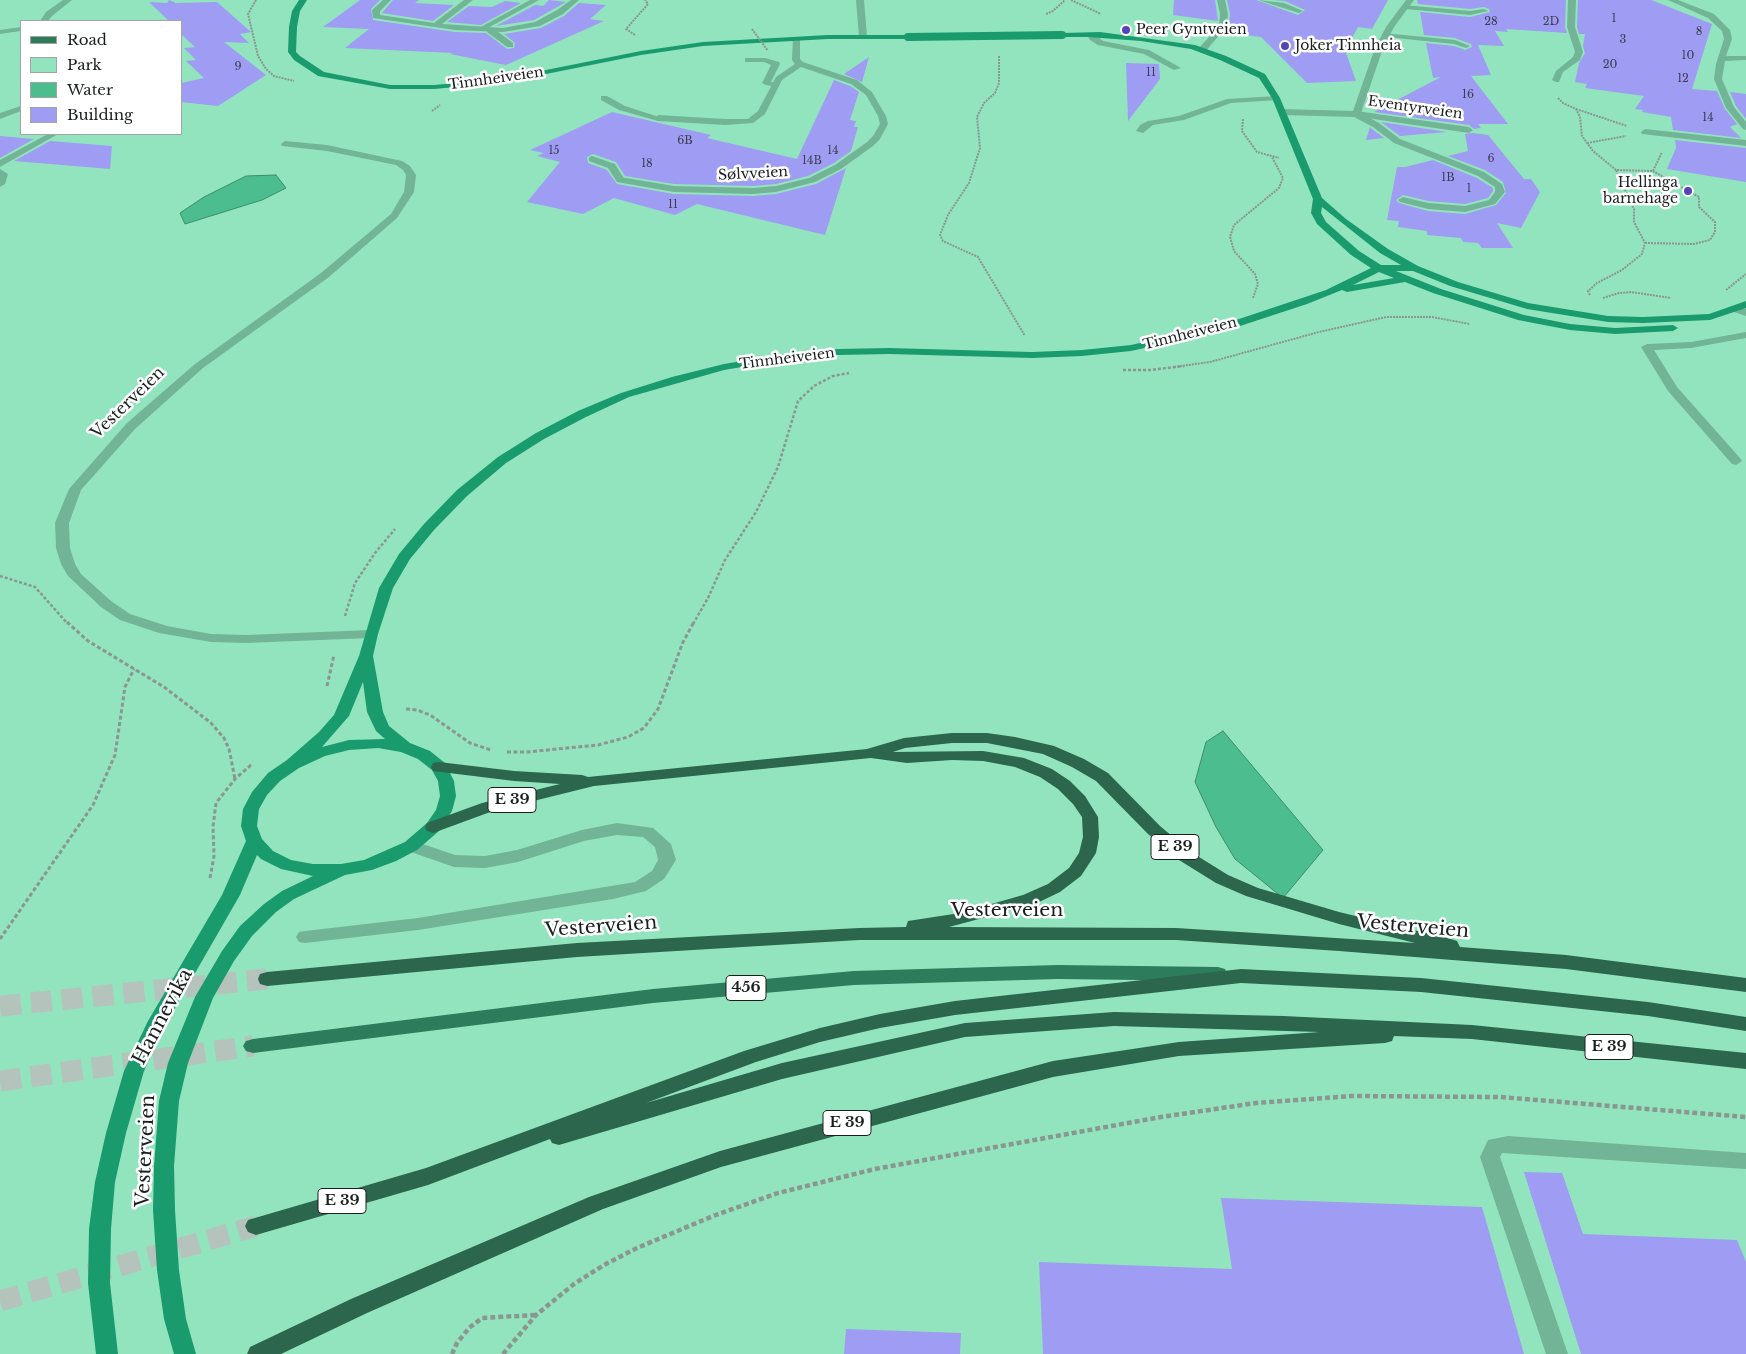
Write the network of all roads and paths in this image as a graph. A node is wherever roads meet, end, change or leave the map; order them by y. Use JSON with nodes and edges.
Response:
{"nodes":[{"id":1,"x":68,"y":0,"type":"edge"},
{"id":2,"x":303,"y":0,"type":"edge"},
{"id":3,"x":387,"y":0,"type":"edge"},
{"id":4,"x":469,"y":0,"type":"edge"},
{"id":5,"x":535,"y":0,"type":"edge"},
{"id":6,"x":576,"y":0,"type":"edge"},
{"id":7,"x":645,"y":0,"type":"edge"},
{"id":8,"x":860,"y":0,"type":"edge"},
{"id":9,"x":1221,"y":0,"type":"edge"},
{"id":10,"x":1262,"y":0,"type":"edge"},
{"id":11,"x":1572,"y":0,"type":"edge"},
{"id":12,"x":1672,"y":0,"type":"edge"},
{"id":13,"x":1408,"y":4,"type":"edge"},
{"id":14,"x":1299,"y":11,"type":"dead end"},
{"id":15,"x":1484,"y":11,"type":"dead end"},
{"id":16,"x":45,"y":20,"type":"edge"},
{"id":17,"x":436,"y":25,"type":"junction"},
{"id":18,"x":752,"y":28,"type":"dead end"},
{"id":19,"x":20,"y":29,"type":"edge"},
{"id":20,"x":481,"y":29,"type":"junction"},
{"id":21,"x":490,"y":30,"type":"junction"},
{"id":22,"x":626,"y":31,"type":"dead end"},
{"id":23,"x":0,"y":32,"type":"edge"},
{"id":24,"x":1091,"y":35,"type":"junction"},
{"id":25,"x":1386,"y":35,"type":"junction"},
{"id":26,"x":863,"y":37,"type":"junction"},
{"id":27,"x":796,"y":39,"type":"junction"},
{"id":28,"x":510,"y":45,"type":"dead end"},
{"id":29,"x":1466,"y":46,"type":"dead end"},
{"id":30,"x":1204,"y":48,"type":"junction"},
{"id":31,"x":768,"y":51,"type":"dead end"},
{"id":32,"x":1746,"y":58,"type":"edge"},
{"id":33,"x":998,"y":59,"type":"dead end"},
{"id":34,"x":1722,"y":59,"type":"junction"},
{"id":35,"x":748,"y":60,"type":"dead end"},
{"id":36,"x":800,"y":64,"type":"junction"},
{"id":37,"x":1177,"y":68,"type":"dead end"},
{"id":38,"x":1556,"y":80,"type":"joint"},
{"id":39,"x":776,"y":85,"type":"junction"},
{"id":40,"x":604,"y":98,"type":"dead end"},
{"id":41,"x":1257,"y":98,"type":"junction"},
{"id":42,"x":1276,"y":98,"type":"junction"},
{"id":43,"x":20,"y":108,"type":"edge"},
{"id":44,"x":1576,"y":109,"type":"junction"},
{"id":45,"x":1282,"y":112,"type":"junction"},
{"id":46,"x":1356,"y":114,"type":"junction"},
{"id":47,"x":0,"y":116,"type":"edge"},
{"id":48,"x":1746,"y":127,"type":"edge"},
{"id":49,"x":1470,"y":130,"type":"dead end"},
{"id":50,"x":1140,"y":131,"type":"dead end"},
{"id":51,"x":1645,"y":132,"type":"junction"},
{"id":52,"x":52,"y":135,"type":"edge"},
{"id":53,"x":1672,"y":136,"type":"junction"},
{"id":54,"x":1587,"y":143,"type":"junction"},
{"id":55,"x":1746,"y":143,"type":"edge"},
{"id":56,"x":285,"y":144,"type":"dead end"},
{"id":57,"x":1696,"y":146,"type":"dead end"},
{"id":58,"x":1746,"y":152,"type":"edge"},
{"id":59,"x":1272,"y":157,"type":"junction"},
{"id":60,"x":592,"y":159,"type":"dead end"},
{"id":61,"x":1301,"y":160,"type":"junction"},
{"id":62,"x":0,"y":164,"type":"edge"},
{"id":63,"x":1616,"y":170,"type":"junction"},
{"id":64,"x":1652,"y":171,"type":"junction"},
{"id":65,"x":0,"y":172,"type":"edge"},
{"id":66,"x":0,"y":184,"type":"edge"},
{"id":67,"x":1318,"y":199,"type":"junction"},
{"id":68,"x":1403,"y":200,"type":"dead end"},
{"id":69,"x":1645,"y":243,"type":"junction"},
{"id":70,"x":1379,"y":268,"type":"junction"},
{"id":71,"x":1414,"y":268,"type":"junction"},
{"id":72,"x":1405,"y":279,"type":"junction"},
{"id":73,"x":1330,"y":292,"type":"junction"},
{"id":74,"x":1593,"y":297,"type":"dead end"},
{"id":75,"x":1675,"y":298,"type":"dead end"},
{"id":76,"x":1247,"y":302,"type":"dead end"},
{"id":77,"x":1746,"y":304,"type":"edge"},
{"id":78,"x":1602,"y":305,"type":"dead end"},
{"id":79,"x":1741,"y":311,"type":"edge"},
{"id":80,"x":1710,"y":317,"type":"junction"},
{"id":81,"x":1472,"y":324,"type":"dead end"},
{"id":82,"x":1746,"y":335,"type":"edge"},
{"id":83,"x":1029,"y":343,"type":"dead end"},
{"id":84,"x":1115,"y":370,"type":"dead end"},
{"id":85,"x":855,"y":372,"type":"dead end"},
{"id":86,"x":1736,"y":461,"type":"dead end"},
{"id":87,"x":398,"y":526,"type":"dead end"},
{"id":88,"x":0,"y":576,"type":"edge"},
{"id":89,"x":370,"y":634,"type":"junction"},
{"id":90,"x":338,"y":635,"type":"junction"},
{"id":91,"x":366,"y":656,"type":"junction"},
{"id":92,"x":134,"y":669,"type":"junction"},
{"id":93,"x":326,"y":689,"type":"dead end"},
{"id":94,"x":406,"y":708,"type":"dead end"},
{"id":95,"x":404,"y":747,"type":"junction"},
{"id":96,"x":496,"y":752,"type":"dead end"},
{"id":97,"x":504,"y":752,"type":"dead end"},
{"id":98,"x":868,"y":754,"type":"junction"},
{"id":99,"x":254,"y":762,"type":"dead end"},
{"id":100,"x":293,"y":764,"type":"junction"},
{"id":101,"x":439,"y":767,"type":"junction"},
{"id":102,"x":234,"y":778,"type":"junction"},
{"id":103,"x":594,"y":781,"type":"junction"},
{"id":104,"x":433,"y":827,"type":"junction"},
{"id":105,"x":254,"y":841,"type":"junction"},
{"id":106,"x":412,"y":846,"type":"junction"},
{"id":107,"x":341,"y":870,"type":"junction"},
{"id":108,"x":209,"y":882,"type":"dead end"},
{"id":109,"x":859,"y":934,"type":"junction"},
{"id":110,"x":305,"y":937,"type":"dead end"},
{"id":111,"x":0,"y":939,"type":"edge"},
{"id":112,"x":1499,"y":958,"type":"junction"},
{"id":113,"x":1241,"y":976,"type":"junction"},
{"id":114,"x":267,"y":979,"type":"tunnel mouth"},
{"id":115,"x":1746,"y":985,"type":"edge"},
{"id":116,"x":1746,"y":1024,"type":"edge"},
{"id":117,"x":1472,"y":1032,"type":"junction"},
{"id":118,"x":254,"y":1046,"type":"tunnel mouth"},
{"id":119,"x":1746,"y":1061,"type":"edge"},
{"id":120,"x":1746,"y":1117,"type":"edge"},
{"id":121,"x":1746,"y":1161,"type":"edge"},
{"id":122,"x":428,"y":1176,"type":"junction"},
{"id":123,"x":256,"y":1226,"type":"tunnel mouth"},
{"id":124,"x":536,"y":1315,"type":"junction"},
{"id":125,"x":108,"y":1354,"type":"edge"},
{"id":126,"x":185,"y":1354,"type":"edge"},
{"id":127,"x":258,"y":1354,"type":"edge"},
{"id":128,"x":452,"y":1354,"type":"edge"},
{"id":129,"x":503,"y":1354,"type":"edge"},
{"id":130,"x":1557,"y":1354,"type":"edge"}],
"edges":[{"from":1,"to":16,"type":"street"},
{"from":2,"to":27,"type":"street","name":"Tinnheiveien"},
{"from":3,"to":17,"type":"street"},
{"from":4,"to":17,"type":"street"},
{"from":5,"to":20,"type":"street"},
{"from":6,"to":21,"type":"street"},
{"from":7,"to":22,"type":"path"},
{"from":8,"to":26,"type":"street"},
{"from":9,"to":30,"type":"street"},
{"from":10,"to":14,"type":"street"},
{"from":11,"to":38,"type":"street"},
{"from":12,"to":34,"type":"street"},
{"from":13,"to":15,"type":"street","name":"Eventyrveien"},
{"from":13,"to":25,"type":"street","name":"Eventyrveien"},
{"from":17,"to":20,"type":"street"},
{"from":18,"to":31,"type":"path","bridge":true},
{"from":19,"to":23,"type":"street"},
{"from":20,"to":21,"type":"street"},
{"from":21,"to":28,"type":"street"},
{"from":24,"to":26,"type":"street","name":"Tinnheiveien","bridge":true},
{"from":24,"to":30,"type":"street","name":"Tinnheiveien"},
{"from":24,"to":37,"type":"street","name":"Tinnheiveien"},
{"from":25,"to":29,"type":"street"},
{"from":25,"to":46,"type":"street","name":"Eventyrveien"},
{"from":26,"to":27,"type":"street","name":"Tinnheiveien"},
{"from":27,"to":36,"type":"street"},
{"from":30,"to":42,"type":"street","name":"Tinnheiveien"},
{"from":32,"to":34,"type":"street"},
{"from":33,"to":83,"type":"path"},
{"from":34,"to":48,"type":"street"},
{"from":35,"to":39,"type":"street"},
{"from":36,"to":39,"type":"street"},
{"from":36,"to":60,"type":"street","name":"Sølvveien"},
{"from":38,"to":44,"type":"path"},
{"from":39,"to":40,"type":"street"},
{"from":41,"to":42,"type":"street"},
{"from":41,"to":50,"type":"street"},
{"from":41,"to":59,"type":"path"},
{"from":42,"to":45,"type":"street","name":"Tinnheiveien"},
{"from":43,"to":47,"type":"street"},
{"from":44,"to":51,"type":"path"},
{"from":44,"to":54,"type":"path"},
{"from":45,"to":46,"type":"street","name":"Eventyrveien"},
{"from":45,"to":61,"type":"street","name":"Tinnheiveien"},
{"from":46,"to":49,"type":"street","name":"Eventyrveien"},
{"from":46,"to":68,"type":"street","name":"Eventyrveien"},
{"from":51,"to":53,"type":"street"},
{"from":51,"to":54,"type":"path"},
{"from":52,"to":62,"type":"street"},
{"from":53,"to":55,"type":"street"},
{"from":53,"to":64,"type":"path"},
{"from":54,"to":63,"type":"path"},
{"from":56,"to":90,"type":"street","name":"Vesterveien"},
{"from":57,"to":58,"type":"street"},
{"from":59,"to":61,"type":"path"},
{"from":59,"to":76,"type":"path"},
{"from":61,"to":67,"type":"street","name":"Tinnheiveien"},
{"from":63,"to":64,"type":"path"},
{"from":63,"to":69,"type":"path"},
{"from":64,"to":69,"type":"path"},
{"from":65,"to":66,"type":"street"},
{"from":67,"to":70,"type":"street"},
{"from":67,"to":71,"type":"street","name":"Tinnheiveien"},
{"from":69,"to":74,"type":"path"},
{"from":70,"to":71,"type":"street","name":"Tinnheiveien"},
{"from":70,"to":72,"type":"street"},
{"from":70,"to":73,"type":"street","name":"Tinnheiveien"},
{"from":71,"to":72,"type":"street"},
{"from":71,"to":80,"type":"street"},
{"from":72,"to":73,"type":"street","name":"Tinnheiveien"},
{"from":72,"to":80,"type":"street"},
{"from":73,"to":89,"type":"street","name":"Tinnheiveien"},
{"from":75,"to":78,"type":"path"},
{"from":77,"to":79,"type":"street"},
{"from":79,"to":80,"type":"street"},
{"from":81,"to":84,"type":"path"},
{"from":82,"to":86,"type":"street"},
{"from":85,"to":97,"type":"path"},
{"from":87,"to":90,"type":"path"},
{"from":88,"to":92,"type":"path"},
{"from":89,"to":90,"type":"street","name":"Vesterveien"},
{"from":89,"to":91,"type":"street","name":"Tinnheiveien"},
{"from":90,"to":93,"type":"path"},
{"from":91,"to":95,"type":"street","name":"Tinnheiveien"},
{"from":91,"to":100,"type":"street","name":"Tinnheiveien"},
{"from":92,"to":102,"type":"path"},
{"from":92,"to":111,"type":"path"},
{"from":94,"to":96,"type":"path"},
{"from":95,"to":100,"type":"street"},
{"from":95,"to":101,"type":"street"},
{"from":98,"to":103,"type":"highway","number":"E 39"},
{"from":98,"to":109,"type":"highway","number":"E 39"},
{"from":98,"to":112,"type":"highway","number":"E 39"},
{"from":99,"to":102,"type":"path"},
{"from":100,"to":105,"type":"street"},
{"from":101,"to":103,"type":"highway","number":"E 39"},
{"from":101,"to":104,"type":"street"},
{"from":102,"to":108,"type":"path"},
{"from":103,"to":104,"type":"highway","number":"E 39"},
{"from":104,"to":106,"type":"street"},
{"from":105,"to":107,"type":"street"},
{"from":105,"to":125,"type":"street","name":"Hannevika"},
{"from":106,"to":107,"type":"street"},
{"from":106,"to":110,"type":"street"},
{"from":107,"to":126,"type":"street","name":"Vesterveien"},
{"from":109,"to":112,"type":"highway","name":"Vesterveien","number":"E 39"},
{"from":109,"to":114,"type":"highway","name":"Vesterveien","number":"E 39"},
{"from":112,"to":115,"type":"highway","name":"Vesterveien","number":"E 39"},
{"from":113,"to":116,"type":"highway","number":"E 39"},
{"from":113,"to":118,"type":"main road","number":"456"},
{"from":113,"to":122,"type":"highway","number":"E 39"},
{"from":117,"to":119,"type":"highway","number":"E 39"},
{"from":117,"to":122,"type":"highway","number":"E 39"},
{"from":117,"to":127,"type":"highway","number":"E 39"},
{"from":120,"to":124,"type":"path"},
{"from":121,"to":130,"type":"street"},
{"from":122,"to":123,"type":"highway","number":"E 39"},
{"from":124,"to":128,"type":"path"},
{"from":124,"to":129,"type":"path"}]}
